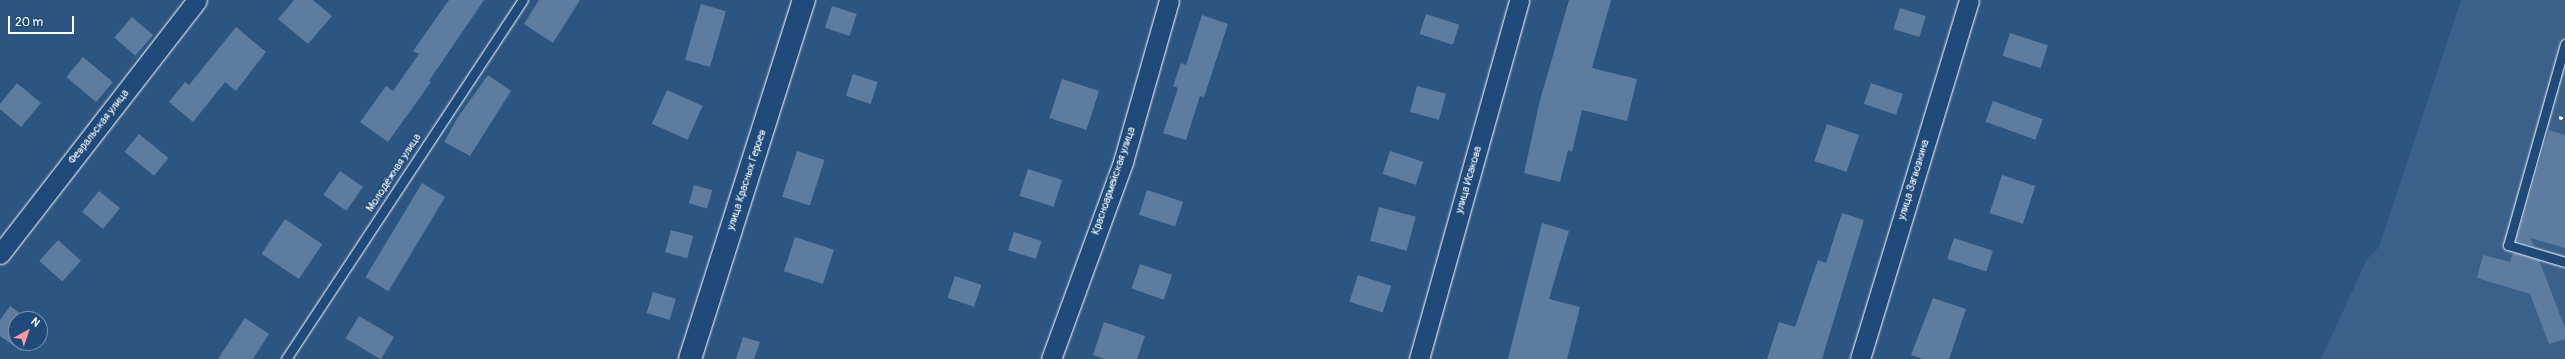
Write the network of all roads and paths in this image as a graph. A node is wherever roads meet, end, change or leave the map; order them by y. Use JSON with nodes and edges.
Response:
{"nodes":[{"id":1,"x":197,"y":0,"type":"edge"},
{"id":2,"x":522,"y":0,"type":"edge"},
{"id":3,"x":804,"y":0,"type":"edge"},
{"id":4,"x":1169,"y":0,"type":"edge"},
{"id":5,"x":1519,"y":0,"type":"edge"},
{"id":6,"x":1969,"y":0,"type":"edge"},
{"id":7,"x":2565,"y":44,"type":"edge"},
{"id":8,"x":0,"y":254,"type":"edge"},
{"id":9,"x":2565,"y":262,"type":"edge"},
{"id":10,"x":286,"y":359,"type":"edge"},
{"id":11,"x":690,"y":359,"type":"edge"},
{"id":12,"x":1051,"y":359,"type":"edge"},
{"id":13,"x":1419,"y":359,"type":"edge"},
{"id":14,"x":1860,"y":359,"type":"edge"}],
"edges":[{"from":1,"to":8,"type":"street","name":"Февральская улица"},
{"from":2,"to":10,"type":"lane","name":"Молодёжная улица"},
{"from":3,"to":11,"type":"main road","name":"улица Красных Героев"},
{"from":4,"to":12,"type":"street","name":"Красноармейская улица"},
{"from":5,"to":13,"type":"street","name":"улица Исакова"},
{"from":6,"to":14,"type":"street","name":"улица Загвозкина"},
{"from":7,"to":9,"type":"lane"}]}
